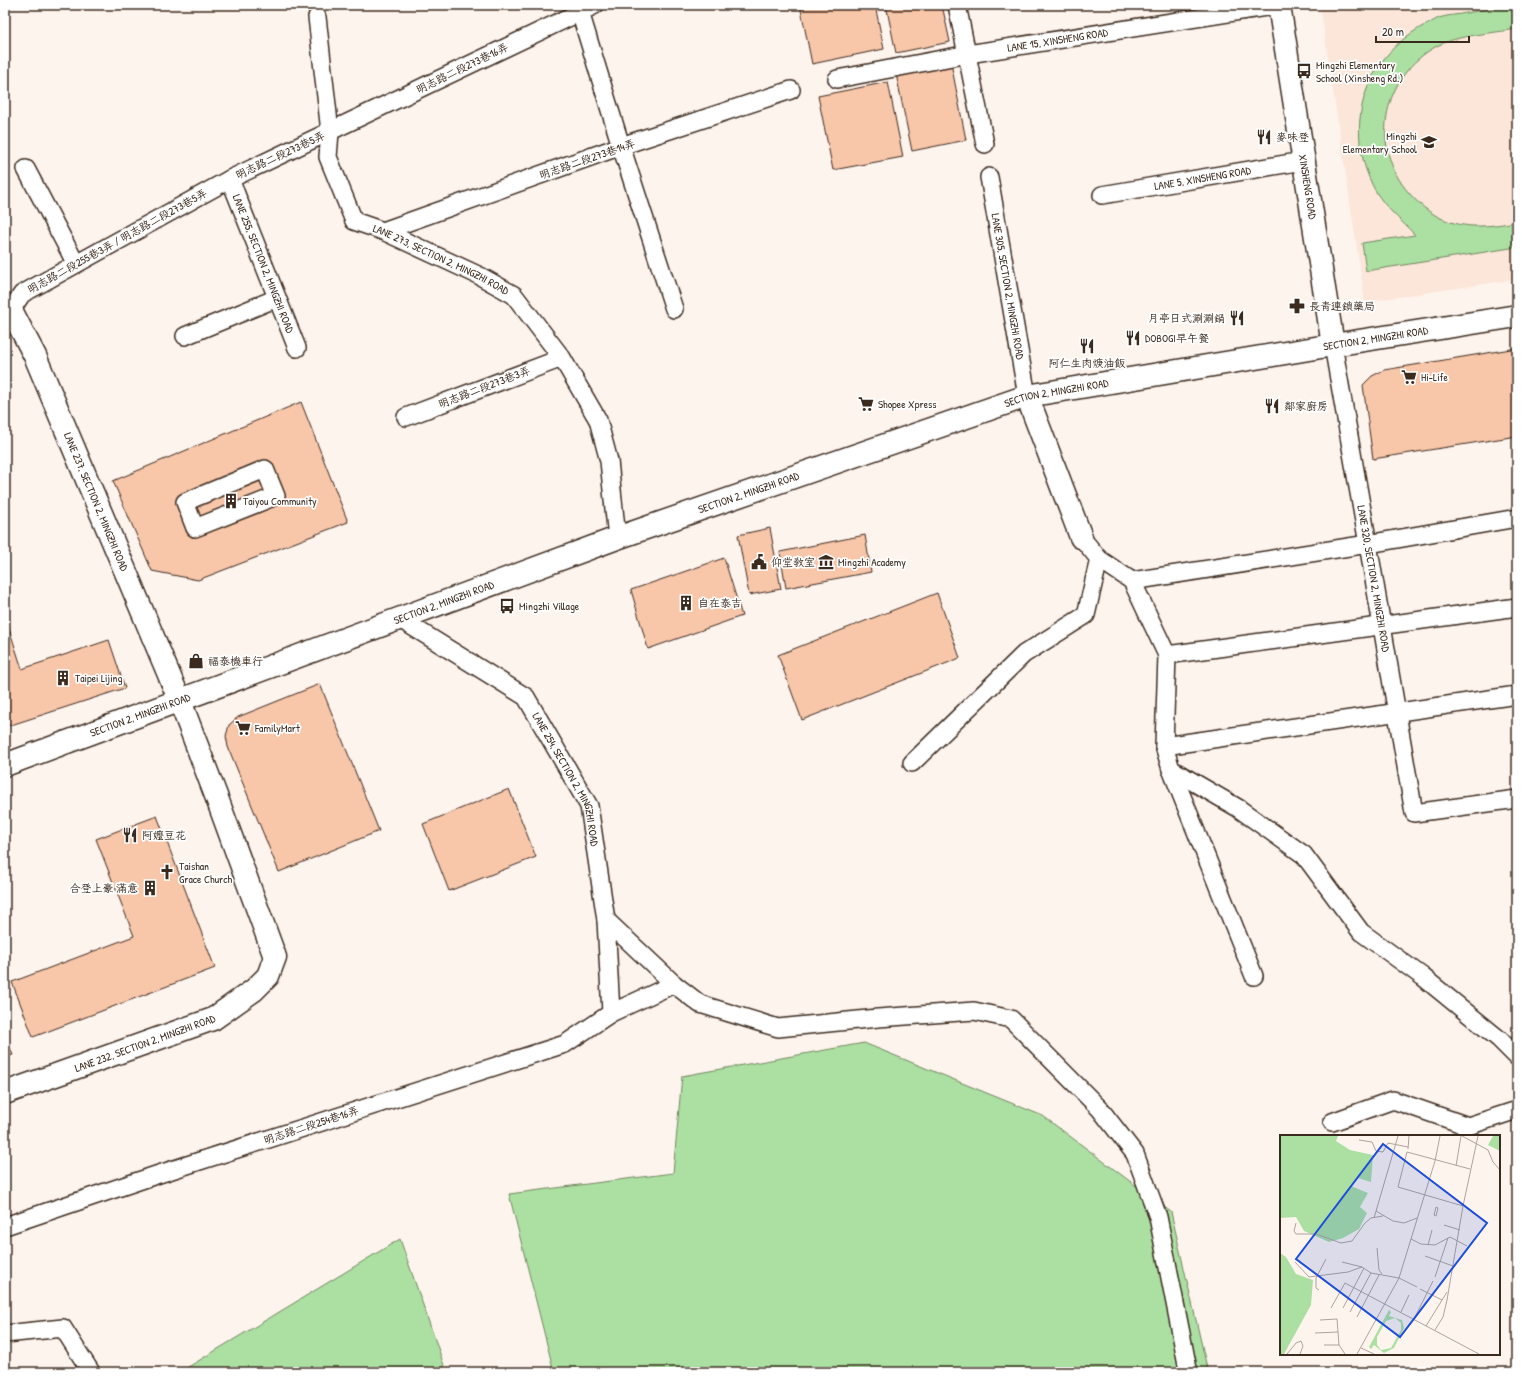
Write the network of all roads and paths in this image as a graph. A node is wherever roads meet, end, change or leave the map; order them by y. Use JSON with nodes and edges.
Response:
{"nodes":[{"id":1,"x":957,"y":5,"type":"edge"},
{"id":2,"x":1280,"y":5,"type":"edge"},
{"id":3,"x":588,"y":9,"type":"edge"},
{"id":4,"x":317,"y":17,"type":"dead end"},
{"id":5,"x":968,"y":54,"type":"junction"},
{"id":6,"x":837,"y":79,"type":"dead end"},
{"id":7,"x":791,"y":90,"type":"dead end"},
{"id":8,"x":330,"y":132,"type":"junction"},
{"id":9,"x":985,"y":144,"type":"dead end"},
{"id":10,"x":620,"y":146,"type":"junction"},
{"id":11,"x":1303,"y":161,"type":"junction"},
{"id":12,"x":26,"y":169,"type":"dead end"},
{"id":13,"x":989,"y":177,"type":"dead end"},
{"id":14,"x":230,"y":179,"type":"junction"},
{"id":15,"x":1102,"y":195,"type":"dead end"},
{"id":16,"x":383,"y":231,"type":"junction"},
{"id":17,"x":76,"y":264,"type":"junction"},
{"id":18,"x":277,"y":298,"type":"junction"},
{"id":19,"x":674,"y":309,"type":"dead end"},
{"id":20,"x":8,"y":311,"type":"edge"},
{"id":21,"x":1517,"y":316,"type":"edge"},
{"id":22,"x":186,"y":336,"type":"dead end"},
{"id":23,"x":1333,"y":345,"type":"junction"},
{"id":24,"x":297,"y":348,"type":"dead end"},
{"id":25,"x":562,"y":358,"type":"junction"},
{"id":26,"x":1027,"y":396,"type":"junction"},
{"id":27,"x":406,"y":417,"type":"dead end"},
{"id":28,"x":190,"y":516,"type":"joint"},
{"id":29,"x":1517,"y":518,"type":"edge"},
{"id":30,"x":1081,"y":537,"type":"joint"},
{"id":31,"x":617,"y":538,"type":"junction"},
{"id":32,"x":1368,"y":544,"type":"junction"},
{"id":33,"x":1099,"y":559,"type":"junction"},
{"id":34,"x":1132,"y":581,"type":"junction"},
{"id":35,"x":1517,"y":607,"type":"edge"},
{"id":36,"x":400,"y":619,"type":"junction"},
{"id":37,"x":1382,"y":627,"type":"junction"},
{"id":38,"x":1167,"y":655,"type":"junction"},
{"id":39,"x":1517,"y":695,"type":"edge"},
{"id":40,"x":180,"y":701,"type":"junction"},
{"id":41,"x":1398,"y":712,"type":"junction"},
{"id":42,"x":1164,"y":746,"type":"junction"},
{"id":43,"x":912,"y":763,"type":"dead end"},
{"id":44,"x":5,"y":765,"type":"edge"},
{"id":45,"x":1171,"y":769,"type":"junction"},
{"id":46,"x":1517,"y":799,"type":"edge"},
{"id":47,"x":606,"y":920,"type":"junction"},
{"id":48,"x":1254,"y":976,"type":"dead end"},
{"id":49,"x":674,"y":984,"type":"junction"},
{"id":50,"x":611,"y":1013,"type":"junction"},
{"id":51,"x":1517,"y":1057,"type":"edge"},
{"id":52,"x":5,"y":1093,"type":"edge"},
{"id":53,"x":1517,"y":1110,"type":"edge"},
{"id":54,"x":1332,"y":1122,"type":"dead end"},
{"id":55,"x":5,"y":1226,"type":"edge"},
{"id":56,"x":5,"y":1334,"type":"edge"},
{"id":57,"x":91,"y":1372,"type":"edge"},
{"id":58,"x":1190,"y":1372,"type":"edge"}],
"edges":[{"from":1,"to":5,"type":"lane"},
{"from":2,"to":5,"type":"lane","name":"LANE 15, XINSHENG ROAD"},
{"from":2,"to":11,"type":"main road","name":"XINSHENG ROAD"},
{"from":3,"to":8,"type":"lane","name":"明志路二段273巷16弄"},
{"from":3,"to":10,"type":"lane"},
{"from":4,"to":8,"type":"lane","name":"LANE 273, SECTION 2, MINGZHI ROAD"},
{"from":5,"to":6,"type":"lane","name":"LANE 15, XINSHENG ROAD"},
{"from":5,"to":9,"type":"lane"},
{"from":7,"to":10,"type":"lane","name":"明志路二段273巷14弄"},
{"from":8,"to":14,"type":"lane","name":"明志路二段273巷5弄"},
{"from":8,"to":16,"type":"lane","name":"LANE 273, SECTION 2, MINGZHI ROAD"},
{"from":10,"to":16,"type":"lane","name":"明志路二段273巷14弄"},
{"from":10,"to":19,"type":"lane"},
{"from":11,"to":15,"type":"lane","name":"LANE 5, XINSHENG ROAD"},
{"from":11,"to":23,"type":"main road","name":"XINSHENG ROAD"},
{"from":12,"to":17,"type":"lane"},
{"from":13,"to":26,"type":"lane","name":"LANE 305, SECTION 2, MINGZHI ROAD"},
{"from":14,"to":17,"type":"lane","name":"明志路二段255巷3弄 / 明志路二段273巷5弄"},
{"from":14,"to":18,"type":"lane","name":"LANE 255, SECTION 2, MINGZHI ROAD"},
{"from":16,"to":25,"type":"lane","name":"LANE 273, SECTION 2, MINGZHI ROAD"},
{"from":17,"to":20,"type":"lane","name":"明志路二段255巷3弄 / 明志路二段273巷5弄"},
{"from":18,"to":22,"type":"lane"},
{"from":18,"to":24,"type":"lane","name":"LANE 255, SECTION 2, MINGZHI ROAD"},
{"from":20,"to":40,"type":"main road","name":"LANE 237, SECTION 2, MINGZHI ROAD"},
{"from":21,"to":23,"type":"main road","name":"SECTION 2, MINGZHI ROAD"},
{"from":23,"to":26,"type":"main road","name":"SECTION 2, MINGZHI ROAD"},
{"from":23,"to":32,"type":"lane","name":"LANE 320, SECTION 2, MINGZHI ROAD"},
{"from":25,"to":27,"type":"lane","name":"明志路二段273巷3弄"},
{"from":25,"to":31,"type":"lane","name":"LANE 273, SECTION 2, MINGZHI ROAD"},
{"from":26,"to":30,"type":"main road"},
{"from":26,"to":31,"type":"main road","name":"SECTION 2, MINGZHI ROAD"},
{"from":28,"to":28,"type":"lane"},
{"from":29,"to":32,"type":"lane"},
{"from":30,"to":33,"type":"lane"},
{"from":31,"to":36,"type":"main road","name":"SECTION 2, MINGZHI ROAD"},
{"from":32,"to":34,"type":"lane"},
{"from":32,"to":37,"type":"lane","name":"LANE 320, SECTION 2, MINGZHI ROAD"},
{"from":33,"to":34,"type":"lane"},
{"from":33,"to":43,"type":"lane"},
{"from":34,"to":38,"type":"lane"},
{"from":35,"to":37,"type":"lane"},
{"from":36,"to":40,"type":"main road","name":"SECTION 2, MINGZHI ROAD"},
{"from":36,"to":47,"type":"lane","name":"LANE 254, SECTION 2, MINGZHI ROAD"},
{"from":37,"to":38,"type":"lane"},
{"from":37,"to":41,"type":"lane","name":"LANE 320, SECTION 2, MINGZHI ROAD"},
{"from":38,"to":42,"type":"lane"},
{"from":39,"to":41,"type":"lane"},
{"from":40,"to":44,"type":"main road","name":"SECTION 2, MINGZHI ROAD"},
{"from":40,"to":52,"type":"main road","name":"LANE 232, SECTION 2, MINGZHI ROAD"},
{"from":41,"to":42,"type":"lane"},
{"from":41,"to":46,"type":"lane","name":"LANE 320, SECTION 2, MINGZHI ROAD"},
{"from":42,"to":45,"type":"lane"},
{"from":45,"to":48,"type":"lane"},
{"from":45,"to":51,"type":"lane"},
{"from":47,"to":49,"type":"lane"},
{"from":47,"to":50,"type":"lane","name":"LANE 254, SECTION 2, MINGZHI ROAD"},
{"from":49,"to":50,"type":"lane","name":"明志路二段254巷16弄"},
{"from":49,"to":58,"type":"lane"},
{"from":50,"to":55,"type":"lane","name":"明志路二段254巷16弄"},
{"from":53,"to":54,"type":"lane"},
{"from":56,"to":57,"type":"lane"}]}
